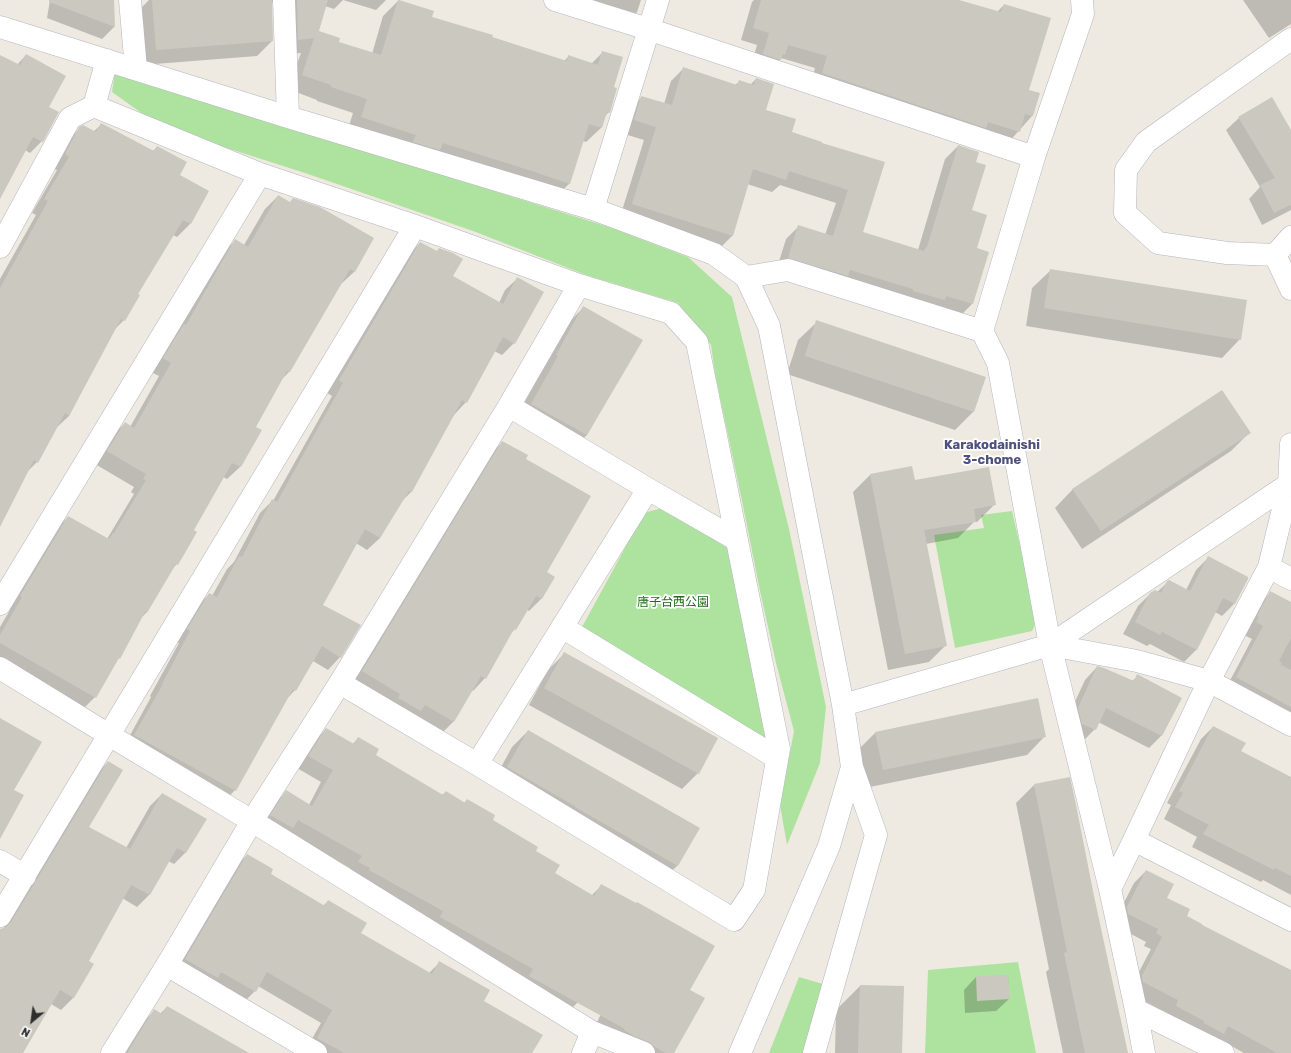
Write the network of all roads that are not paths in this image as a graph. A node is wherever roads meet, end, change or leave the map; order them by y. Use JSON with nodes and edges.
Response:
{"nodes":[{"id":1,"x":130,"y":0,"type":"edge"},
{"id":2,"x":284,"y":0,"type":"edge"},
{"id":3,"x":555,"y":0,"type":"edge"},
{"id":4,"x":658,"y":0,"type":"edge"},
{"id":5,"x":1082,"y":0,"type":"edge"},
{"id":6,"x":0,"y":27,"type":"edge"},
{"id":7,"x":648,"y":29,"type":"junction"},
{"id":8,"x":1291,"y":39,"type":"edge"},
{"id":9,"x":107,"y":60,"type":"junction"},
{"id":10,"x":136,"y":69,"type":"junction"},
{"id":11,"x":94,"y":106,"type":"junction"},
{"id":12,"x":288,"y":117,"type":"junction"},
{"id":13,"x":1034,"y":157,"type":"junction"},
{"id":14,"x":260,"y":174,"type":"junction"},
{"id":15,"x":593,"y":209,"type":"junction"},
{"id":16,"x":415,"y":226,"type":"junction"},
{"id":17,"x":1291,"y":237,"type":"edge"},
{"id":18,"x":0,"y":246,"type":"edge"},
{"id":19,"x":1275,"y":255,"type":"junction"},
{"id":20,"x":746,"y":277,"type":"junction"},
{"id":21,"x":579,"y":285,"type":"junction"},
{"id":22,"x":1291,"y":289,"type":"edge"},
{"id":23,"x":982,"y":331,"type":"junction"},
{"id":24,"x":509,"y":406,"type":"junction"},
{"id":25,"x":1291,"y":444,"type":"edge"},
{"id":26,"x":1289,"y":484,"type":"junction"},
{"id":27,"x":648,"y":489,"type":"junction"},
{"id":28,"x":737,"y":540,"type":"junction"},
{"id":29,"x":1269,"y":567,"type":"junction"},
{"id":30,"x":1291,"y":579,"type":"edge"},
{"id":31,"x":0,"y":604,"type":"edge"},
{"id":32,"x":562,"y":627,"type":"junction"},
{"id":33,"x":1050,"y":645,"type":"junction"},
{"id":34,"x":0,"y":668,"type":"edge"},
{"id":35,"x":1209,"y":681,"type":"junction"},
{"id":36,"x":340,"y":683,"type":"junction"},
{"id":37,"x":843,"y":704,"type":"junction"},
{"id":38,"x":1291,"y":725,"type":"edge"},
{"id":39,"x":109,"y":735,"type":"junction"},
{"id":40,"x":777,"y":758,"type":"junction"},
{"id":41,"x":477,"y":764,"type":"junction"},
{"id":42,"x":852,"y":767,"type":"junction"},
{"id":43,"x":252,"y":821,"type":"junction"},
{"id":44,"x":1134,"y":840,"type":"junction"},
{"id":45,"x":0,"y":861,"type":"edge"},
{"id":46,"x":24,"y":876,"type":"junction"},
{"id":47,"x":1110,"y":889,"type":"junction"},
{"id":48,"x":0,"y":916,"type":"edge"},
{"id":49,"x":1291,"y":920,"type":"edge"},
{"id":50,"x":167,"y":965,"type":"junction"},
{"id":51,"x":1136,"y":1010,"type":"junction"},
{"id":52,"x":592,"y":1032,"type":"junction"},
{"id":53,"x":112,"y":1053,"type":"edge"},
{"id":54,"x":316,"y":1053,"type":"edge"},
{"id":55,"x":583,"y":1053,"type":"edge"},
{"id":56,"x":644,"y":1053,"type":"edge"},
{"id":57,"x":740,"y":1053,"type":"edge"},
{"id":58,"x":814,"y":1053,"type":"edge"},
{"id":59,"x":1144,"y":1053,"type":"edge"},
{"id":60,"x":1222,"y":1053,"type":"edge"}],
"edges":[{"from":1,"to":10,"type":"street"},
{"from":2,"to":12,"type":"street"},
{"from":3,"to":7,"type":"street"},
{"from":4,"to":7,"type":"street"},
{"from":5,"to":13,"type":"street"},
{"from":6,"to":9,"type":"street"},
{"from":7,"to":13,"type":"street"},
{"from":7,"to":15,"type":"street"},
{"from":8,"to":19,"type":"street"},
{"from":9,"to":10,"type":"street"},
{"from":9,"to":11,"type":"street"},
{"from":10,"to":12,"type":"street"},
{"from":11,"to":14,"type":"street"},
{"from":11,"to":18,"type":"street"},
{"from":12,"to":15,"type":"street"},
{"from":13,"to":23,"type":"street"},
{"from":14,"to":16,"type":"street"},
{"from":14,"to":31,"type":"street"},
{"from":15,"to":20,"type":"street"},
{"from":16,"to":21,"type":"street"},
{"from":16,"to":39,"type":"street"},
{"from":17,"to":19,"type":"street"},
{"from":19,"to":22,"type":"street"},
{"from":20,"to":23,"type":"street"},
{"from":20,"to":37,"type":"street"},
{"from":21,"to":24,"type":"street"},
{"from":21,"to":28,"type":"street"},
{"from":23,"to":33,"type":"street"},
{"from":24,"to":27,"type":"street"},
{"from":24,"to":36,"type":"street"},
{"from":25,"to":26,"type":"street"},
{"from":26,"to":29,"type":"street"},
{"from":26,"to":33,"type":"street"},
{"from":27,"to":28,"type":"street"},
{"from":27,"to":32,"type":"street"},
{"from":28,"to":40,"type":"street"},
{"from":29,"to":30,"type":"street"},
{"from":29,"to":35,"type":"street"},
{"from":32,"to":40,"type":"street"},
{"from":32,"to":41,"type":"street"},
{"from":33,"to":35,"type":"street"},
{"from":33,"to":37,"type":"street"},
{"from":33,"to":47,"type":"street"},
{"from":34,"to":39,"type":"street"},
{"from":35,"to":38,"type":"street"},
{"from":35,"to":44,"type":"street"},
{"from":36,"to":41,"type":"street"},
{"from":36,"to":43,"type":"street"},
{"from":37,"to":42,"type":"street"},
{"from":39,"to":43,"type":"street"},
{"from":39,"to":46,"type":"street"},
{"from":40,"to":41,"type":"street"},
{"from":42,"to":57,"type":"street"},
{"from":42,"to":58,"type":"street"},
{"from":43,"to":50,"type":"street"},
{"from":43,"to":52,"type":"street"},
{"from":44,"to":47,"type":"street"},
{"from":44,"to":49,"type":"street"},
{"from":45,"to":46,"type":"street"},
{"from":46,"to":48,"type":"street"},
{"from":47,"to":51,"type":"street"},
{"from":50,"to":53,"type":"street"},
{"from":50,"to":54,"type":"street"},
{"from":51,"to":59,"type":"street"},
{"from":51,"to":60,"type":"street"},
{"from":52,"to":55,"type":"street"},
{"from":52,"to":56,"type":"street"}]}
